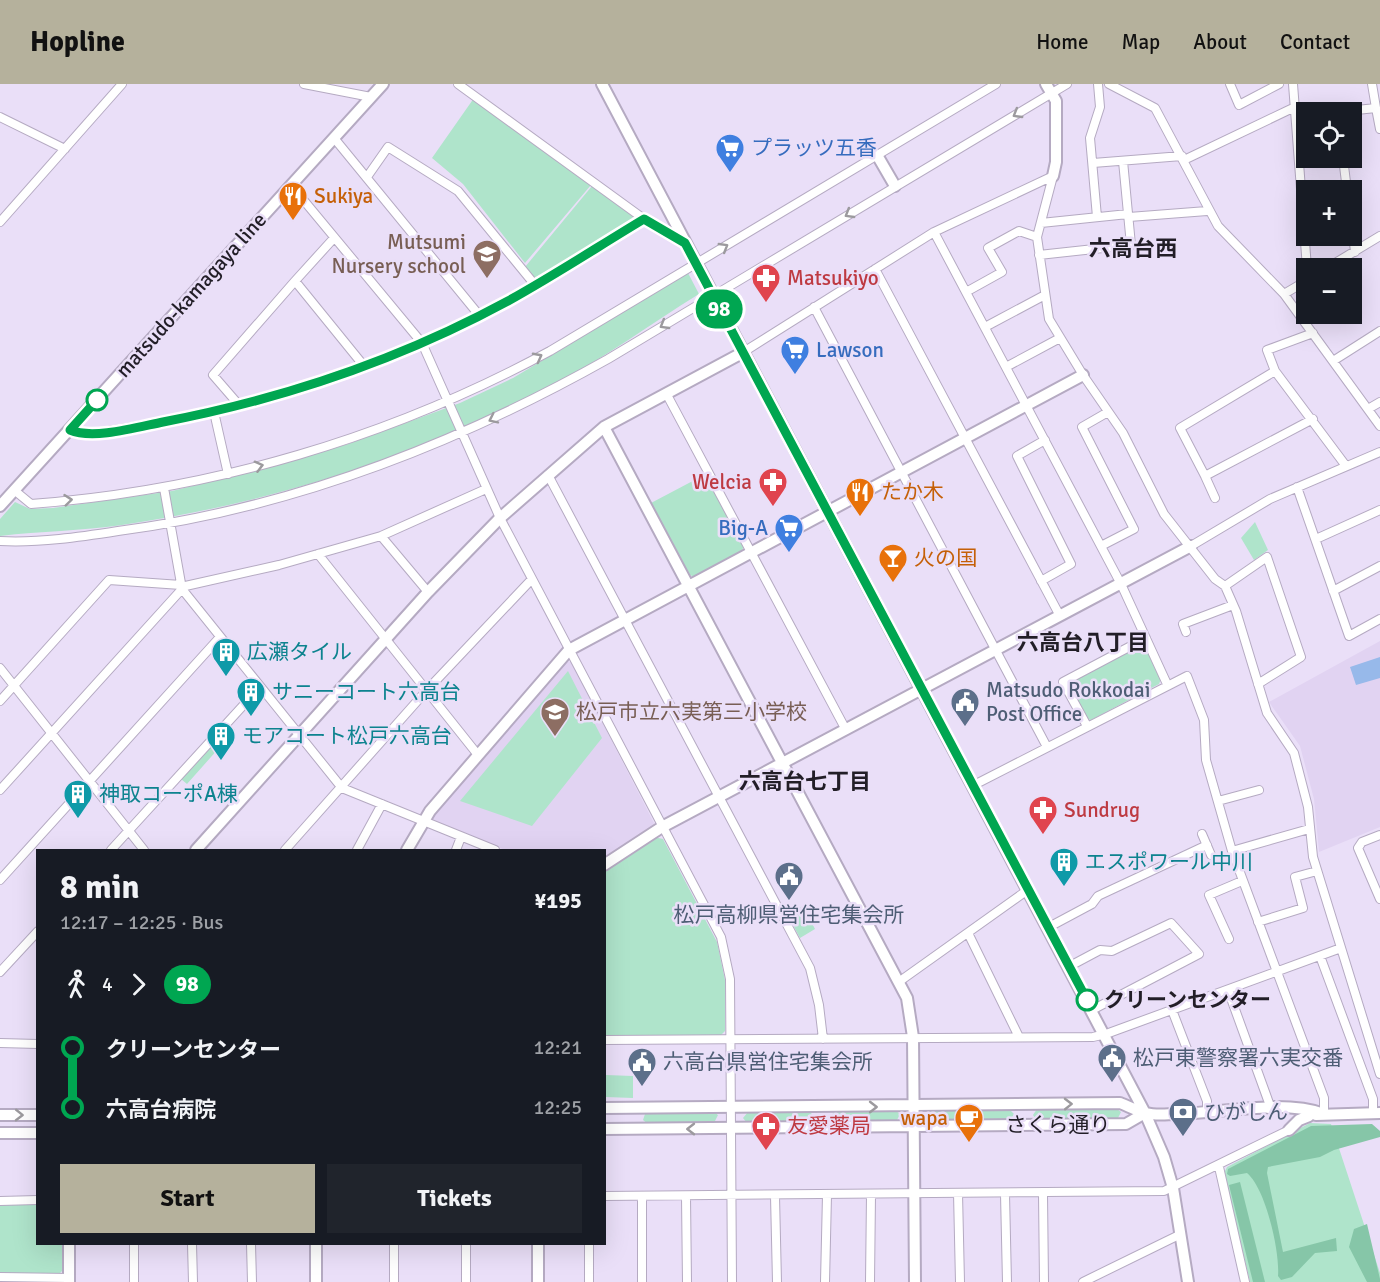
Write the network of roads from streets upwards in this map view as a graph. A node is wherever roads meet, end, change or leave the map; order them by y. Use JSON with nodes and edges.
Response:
{"nodes":[{"id":1,"x":122,"y":84,"type":"edge"},
{"id":2,"x":304,"y":84,"type":"edge"},
{"id":3,"x":383,"y":84,"type":"edge"},
{"id":4,"x":458,"y":84,"type":"edge"},
{"id":5,"x":602,"y":84,"type":"edge"},
{"id":6,"x":996,"y":84,"type":"edge"},
{"id":7,"x":1067,"y":84,"type":"edge"},
{"id":8,"x":1098,"y":84,"type":"edge"},
{"id":9,"x":1109,"y":84,"type":"edge"},
{"id":10,"x":1230,"y":84,"type":"edge"},
{"id":11,"x":1279,"y":84,"type":"edge"},
{"id":12,"x":1293,"y":84,"type":"edge"},
{"id":13,"x":1372,"y":84,"type":"edge"},
{"id":14,"x":1049,"y":88,"type":"edge"},
{"id":15,"x":372,"y":97,"type":"junction"},
{"id":16,"x":1295,"y":107,"type":"junction"},
{"id":17,"x":1376,"y":108,"type":"junction"},
{"id":18,"x":1362,"y":109,"type":"edge"},
{"id":19,"x":0,"y":117,"type":"edge"},
{"id":20,"x":1380,"y":129,"type":"edge"},
{"id":21,"x":334,"y":138,"type":"junction"},
{"id":22,"x":65,"y":149,"type":"junction"},
{"id":23,"x":877,"y":155,"type":"junction"},
{"id":24,"x":1183,"y":158,"type":"junction"},
{"id":25,"x":1123,"y":161,"type":"junction"},
{"id":26,"x":1093,"y":163,"type":"junction"},
{"id":27,"x":1053,"y":176,"type":"junction"},
{"id":28,"x":367,"y":177,"type":"junction"},
{"id":29,"x":291,"y":185,"type":"junction"},
{"id":30,"x":895,"y":186,"type":"junction"},
{"id":31,"x":1207,"y":211,"type":"junction"},
{"id":32,"x":1129,"y":216,"type":"junction"},
{"id":33,"x":1097,"y":217,"type":"junction"},
{"id":34,"x":644,"y":219,"type":"junction"},
{"id":35,"x":0,"y":222,"type":"edge"},
{"id":36,"x":1041,"y":223,"type":"junction"},
{"id":37,"x":934,"y":232,"type":"junction"},
{"id":38,"x":1380,"y":236,"type":"edge"},
{"id":39,"x":1037,"y":237,"type":"junction"},
{"id":40,"x":334,"y":238,"type":"junction"},
{"id":41,"x":685,"y":243,"type":"junction"},
{"id":42,"x":1354,"y":246,"type":"edge"},
{"id":43,"x":1355,"y":252,"type":"junction"},
{"id":44,"x":1039,"y":255,"type":"junction"},
{"id":45,"x":1306,"y":258,"type":"edge"},
{"id":46,"x":1344,"y":258,"type":"edge"},
{"id":47,"x":696,"y":264,"type":"junction"},
{"id":48,"x":875,"y":269,"type":"junction"},
{"id":49,"x":295,"y":281,"type":"junction"},
{"id":50,"x":535,"y":285,"type":"junction"},
{"id":51,"x":1296,"y":287,"type":"edge"},
{"id":52,"x":966,"y":292,"type":"junction"},
{"id":53,"x":1284,"y":294,"type":"junction"},
{"id":54,"x":1045,"y":295,"type":"junction"},
{"id":55,"x":713,"y":297,"type":"junction"},
{"id":56,"x":814,"y":307,"type":"junction"},
{"id":57,"x":479,"y":315,"type":"junction"},
{"id":58,"x":984,"y":327,"type":"junction"},
{"id":59,"x":1380,"y":330,"type":"edge"},
{"id":60,"x":1313,"y":333,"type":"junction"},
{"id":61,"x":1060,"y":338,"type":"junction"},
{"id":62,"x":422,"y":343,"type":"junction"},
{"id":63,"x":742,"y":353,"type":"junction"},
{"id":64,"x":1333,"y":361,"type":"junction"},
{"id":65,"x":364,"y":366,"type":"junction"},
{"id":66,"x":1006,"y":367,"type":"junction"},
{"id":67,"x":1275,"y":371,"type":"junction"},
{"id":68,"x":1083,"y":375,"type":"junction"},
{"id":69,"x":666,"y":393,"type":"junction"},
{"id":70,"x":447,"y":401,"type":"junction"},
{"id":71,"x":1380,"y":402,"type":"edge"},
{"id":72,"x":239,"y":405,"type":"junction"},
{"id":73,"x":1026,"y":405,"type":"junction"},
{"id":74,"x":1368,"y":409,"type":"junction"},
{"id":75,"x":214,"y":412,"type":"junction"},
{"id":76,"x":1108,"y":412,"type":"junction"},
{"id":77,"x":1313,"y":419,"type":"junction"},
{"id":78,"x":604,"y":426,"type":"junction"},
{"id":79,"x":1380,"y":426,"type":"edge"},
{"id":80,"x":70,"y":430,"type":"junction"},
{"id":81,"x":461,"y":434,"type":"junction"},
{"id":82,"x":966,"y":438,"type":"junction"},
{"id":83,"x":1045,"y":440,"type":"junction"},
{"id":84,"x":1380,"y":452,"type":"edge"},
{"id":85,"x":1346,"y":466,"type":"junction"},
{"id":86,"x":902,"y":472,"type":"junction"},
{"id":87,"x":228,"y":474,"type":"junction"},
{"id":88,"x":548,"y":475,"type":"junction"},
{"id":89,"x":1204,"y":476,"type":"junction"},
{"id":90,"x":1297,"y":487,"type":"junction"},
{"id":91,"x":164,"y":488,"type":"junction"},
{"id":92,"x":486,"y":489,"type":"junction"},
{"id":93,"x":14,"y":490,"type":"junction"},
{"id":94,"x":1215,"y":498,"type":"dead end"},
{"id":95,"x":0,"y":506,"type":"edge"},
{"id":96,"x":1380,"y":510,"type":"edge"},
{"id":97,"x":828,"y":511,"type":"junction"},
{"id":98,"x":500,"y":518,"type":"junction"},
{"id":99,"x":170,"y":523,"type":"junction"},
{"id":100,"x":381,"y":536,"type":"junction"},
{"id":101,"x":1316,"y":539,"type":"junction"},
{"id":102,"x":0,"y":541,"type":"edge"},
{"id":103,"x":1101,"y":546,"type":"junction"},
{"id":104,"x":1191,"y":546,"type":"junction"},
{"id":105,"x":752,"y":552,"type":"junction"},
{"id":106,"x":318,"y":554,"type":"junction"},
{"id":107,"x":1380,"y":566,"type":"edge"},
{"id":108,"x":532,"y":579,"type":"junction"},
{"id":109,"x":1041,"y":581,"type":"junction"},
{"id":110,"x":1121,"y":584,"type":"junction"},
{"id":111,"x":689,"y":585,"type":"junction"},
{"id":112,"x":1226,"y":586,"type":"junction"},
{"id":113,"x":181,"y":587,"type":"junction"},
{"id":114,"x":1333,"y":591,"type":"junction"},
{"id":115,"x":428,"y":592,"type":"junction"},
{"id":116,"x":1233,"y":605,"type":"junction"},
{"id":117,"x":1060,"y":616,"type":"junction"},
{"id":118,"x":626,"y":619,"type":"junction"},
{"id":119,"x":1380,"y":619,"type":"edge"},
{"id":120,"x":1186,"y":632,"type":"dead end"},
{"id":121,"x":220,"y":637,"type":"junction"},
{"id":122,"x":1146,"y":638,"type":"junction"},
{"id":123,"x":385,"y":640,"type":"junction"},
{"id":124,"x":569,"y":650,"type":"junction"},
{"id":125,"x":998,"y":650,"type":"junction"},
{"id":126,"x":0,"y":668,"type":"edge"},
{"id":127,"x":1167,"y":684,"type":"junction"},
{"id":128,"x":1258,"y":684,"type":"junction"},
{"id":129,"x":14,"y":686,"type":"junction"},
{"id":130,"x":260,"y":687,"type":"junction"},
{"id":131,"x":427,"y":690,"type":"junction"},
{"id":132,"x":922,"y":690,"type":"junction"},
{"id":133,"x":0,"y":701,"type":"edge"},
{"id":134,"x":1087,"y":726,"type":"junction"},
{"id":135,"x":846,"y":730,"type":"junction"},
{"id":136,"x":51,"y":733,"type":"junction"},
{"id":137,"x":299,"y":736,"type":"junction"},
{"id":138,"x":1047,"y":747,"type":"junction"},
{"id":139,"x":478,"y":755,"type":"junction"},
{"id":140,"x":782,"y":764,"type":"junction"},
{"id":141,"x":90,"y":782,"type":"junction"},
{"id":142,"x":974,"y":785,"type":"junction"},
{"id":143,"x":342,"y":788,"type":"junction"},
{"id":144,"x":0,"y":790,"type":"edge"},
{"id":145,"x":1260,"y":790,"type":"dead end"},
{"id":146,"x":720,"y":797,"type":"junction"},
{"id":147,"x":1218,"y":801,"type":"junction"},
{"id":148,"x":382,"y":804,"type":"junction"},
{"id":149,"x":423,"y":821,"type":"junction"},
{"id":150,"x":662,"y":827,"type":"junction"},
{"id":151,"x":1309,"y":829,"type":"junction"},
{"id":152,"x":128,"y":831,"type":"junction"},
{"id":153,"x":1202,"y":834,"type":"dead end"},
{"id":154,"x":1380,"y":835,"type":"edge"},
{"id":155,"x":461,"y":837,"type":"junction"},
{"id":156,"x":1207,"y":845,"type":"junction"},
{"id":157,"x":112,"y":849,"type":"edge"},
{"id":158,"x":143,"y":849,"type":"edge"},
{"id":159,"x":197,"y":849,"type":"edge"},
{"id":160,"x":286,"y":849,"type":"edge"},
{"id":161,"x":358,"y":849,"type":"edge"},
{"id":162,"x":408,"y":849,"type":"edge"},
{"id":163,"x":456,"y":849,"type":"edge"},
{"id":164,"x":492,"y":849,"type":"edge"},
{"id":165,"x":1232,"y":851,"type":"junction"},
{"id":166,"x":1211,"y":855,"type":"dead end"},
{"id":167,"x":606,"y":864,"type":"edge"},
{"id":168,"x":1317,"y":871,"type":"junction"},
{"id":169,"x":0,"y":880,"type":"edge"},
{"id":170,"x":1242,"y":881,"type":"junction"},
{"id":171,"x":1029,"y":889,"type":"junction"},
{"id":172,"x":1380,"y":899,"type":"edge"},
{"id":173,"x":1258,"y":922,"type":"junction"},
{"id":174,"x":1049,"y":927,"type":"junction"},
{"id":175,"x":36,"y":933,"type":"edge"},
{"id":176,"x":968,"y":933,"type":"junction"},
{"id":177,"x":1229,"y":939,"type":"dead end"},
{"id":178,"x":1341,"y":948,"type":"junction"},
{"id":179,"x":1320,"y":956,"type":"junction"},
{"id":180,"x":1070,"y":966,"type":"junction"},
{"id":181,"x":0,"y":972,"type":"edge"},
{"id":182,"x":1276,"y":972,"type":"junction"},
{"id":183,"x":900,"y":981,"type":"junction"},
{"id":184,"x":1228,"y":990,"type":"junction"},
{"id":185,"x":1092,"y":1010,"type":"junction"},
{"id":186,"x":1172,"y":1010,"type":"junction"},
{"id":187,"x":1106,"y":1035,"type":"junction"},
{"id":188,"x":913,"y":1037,"type":"junction"},
{"id":189,"x":1019,"y":1037,"type":"junction"},
{"id":190,"x":731,"y":1039,"type":"junction"},
{"id":191,"x":823,"y":1039,"type":"junction"},
{"id":192,"x":606,"y":1040,"type":"edge"},
{"id":193,"x":0,"y":1043,"type":"edge"},
{"id":194,"x":36,"y":1044,"type":"edge"},
{"id":195,"x":1380,"y":1074,"type":"edge"},
{"id":196,"x":914,"y":1106,"type":"junction"},
{"id":197,"x":606,"y":1108,"type":"edge"},
{"id":198,"x":730,"y":1108,"type":"junction"},
{"id":199,"x":1269,"y":1109,"type":"junction"},
{"id":200,"x":1146,"y":1113,"type":"junction"},
{"id":201,"x":1209,"y":1113,"type":"junction"},
{"id":202,"x":1376,"y":1113,"type":"edge"},
{"id":203,"x":0,"y":1114,"type":"edge"},
{"id":204,"x":1324,"y":1114,"type":"junction"},
{"id":205,"x":36,"y":1115,"type":"edge"},
{"id":206,"x":1287,"y":1116,"type":"junction"},
{"id":207,"x":1309,"y":1116,"type":"junction"},
{"id":208,"x":913,"y":1126,"type":"junction"},
{"id":209,"x":606,"y":1129,"type":"edge"},
{"id":210,"x":730,"y":1129,"type":"junction"},
{"id":211,"x":1289,"y":1130,"type":"junction"},
{"id":212,"x":0,"y":1133,"type":"edge"},
{"id":213,"x":36,"y":1133,"type":"edge"},
{"id":214,"x":1219,"y":1167,"type":"junction"},
{"id":215,"x":1173,"y":1188,"type":"junction"},
{"id":216,"x":958,"y":1193,"type":"junction"},
{"id":217,"x":1005,"y":1194,"type":"junction"},
{"id":218,"x":1043,"y":1194,"type":"junction"},
{"id":219,"x":871,"y":1195,"type":"junction"},
{"id":220,"x":914,"y":1195,"type":"junction"},
{"id":221,"x":606,"y":1196,"type":"edge"},
{"id":222,"x":642,"y":1196,"type":"junction"},
{"id":223,"x":732,"y":1196,"type":"junction"},
{"id":224,"x":775,"y":1196,"type":"junction"},
{"id":225,"x":827,"y":1196,"type":"junction"},
{"id":226,"x":686,"y":1197,"type":"junction"},
{"id":227,"x":36,"y":1200,"type":"edge"},
{"id":228,"x":0,"y":1201,"type":"edge"},
{"id":229,"x":1179,"y":1235,"type":"junction"},
{"id":230,"x":69,"y":1245,"type":"edge"},
{"id":231,"x":134,"y":1245,"type":"edge"},
{"id":232,"x":192,"y":1245,"type":"edge"},
{"id":233,"x":251,"y":1245,"type":"edge"},
{"id":234,"x":316,"y":1245,"type":"edge"},
{"id":235,"x":394,"y":1245,"type":"edge"},
{"id":236,"x":466,"y":1245,"type":"edge"},
{"id":237,"x":538,"y":1245,"type":"edge"},
{"id":238,"x":588,"y":1245,"type":"edge"},
{"id":239,"x":0,"y":1277,"type":"edge"},
{"id":240,"x":69,"y":1280,"type":"edge"},
{"id":241,"x":134,"y":1282,"type":"edge"},
{"id":242,"x":193,"y":1282,"type":"edge"},
{"id":243,"x":252,"y":1282,"type":"edge"},
{"id":244,"x":316,"y":1282,"type":"edge"},
{"id":245,"x":394,"y":1282,"type":"edge"},
{"id":246,"x":466,"y":1282,"type":"edge"},
{"id":247,"x":538,"y":1282,"type":"edge"},
{"id":248,"x":589,"y":1282,"type":"edge"},
{"id":249,"x":642,"y":1282,"type":"edge"},
{"id":250,"x":687,"y":1282,"type":"edge"},
{"id":251,"x":732,"y":1282,"type":"edge"},
{"id":252,"x":777,"y":1282,"type":"edge"},
{"id":253,"x":825,"y":1282,"type":"edge"},
{"id":254,"x":870,"y":1282,"type":"edge"},
{"id":255,"x":915,"y":1282,"type":"edge"},
{"id":256,"x":960,"y":1282,"type":"edge"},
{"id":257,"x":1007,"y":1282,"type":"edge"},
{"id":258,"x":1044,"y":1282,"type":"edge"},
{"id":259,"x":1083,"y":1282,"type":"edge"},
{"id":260,"x":1188,"y":1282,"type":"edge"},
{"id":261,"x":1245,"y":1282,"type":"edge"}],
"edges":[{"from":1,"to":22,"type":"street"},
{"from":2,"to":15,"type":"street"},
{"from":3,"to":15,"type":"street","name":"matsudo-kamagaya line"},
{"from":4,"to":34,"type":"street"},
{"from":5,"to":41,"type":"street"},
{"from":6,"to":23,"type":"street"},
{"from":7,"to":14,"type":"street"},
{"from":8,"to":26,"type":"street"},
{"from":9,"to":24,"type":"street"},
{"from":10,"to":11,"type":"street"},
{"from":12,"to":16,"type":"street"},
{"from":13,"to":17,"type":"street"},
{"from":14,"to":27,"type":"street"},
{"from":14,"to":30,"type":"street","one_way":true},
{"from":15,"to":21,"type":"street","name":"matsudo-kamagaya line"},
{"from":16,"to":24,"type":"street"},
{"from":16,"to":45,"type":"street"},
{"from":17,"to":18,"type":"street"},
{"from":17,"to":20,"type":"street"},
{"from":19,"to":22,"type":"street"},
{"from":21,"to":28,"type":"street"},
{"from":21,"to":29,"type":"street","name":"matsudo-kamagaya line"},
{"from":22,"to":35,"type":"street"},
{"from":23,"to":30,"type":"street"},
{"from":47,"to":23,"type":"street","one_way":true},
{"from":24,"to":25,"type":"street"},
{"from":24,"to":31,"type":"street"},
{"from":25,"to":26,"type":"street"},
{"from":25,"to":32,"type":"street"},
{"from":26,"to":33,"type":"street"},
{"from":27,"to":36,"type":"street"},
{"from":27,"to":37,"type":"street"},
{"from":28,"to":50,"type":"street"},
{"from":28,"to":57,"type":"street"},
{"from":29,"to":40,"type":"street"},
{"from":29,"to":80,"type":"street","name":"matsudo-kamagaya line"},
{"from":30,"to":55,"type":"street","one_way":true},
{"from":31,"to":32,"type":"street"},
{"from":31,"to":53,"type":"street"},
{"from":32,"to":33,"type":"street"},
{"from":32,"to":44,"type":"street"},
{"from":33,"to":36,"type":"street"},
{"from":34,"to":41,"type":"street"},
{"from":34,"to":50,"type":"street"},
{"from":36,"to":39,"type":"street"},
{"from":37,"to":48,"type":"street"},
{"from":37,"to":52,"type":"street"},
{"from":38,"to":43,"type":"street"},
{"from":39,"to":44,"type":"street"},
{"from":39,"to":52,"type":"street"},
{"from":40,"to":49,"type":"street"},
{"from":40,"to":62,"type":"street"},
{"from":41,"to":47,"type":"street"},
{"from":42,"to":43,"type":"street"},
{"from":43,"to":46,"type":"street"},
{"from":44,"to":54,"type":"street"},
{"from":47,"to":55,"type":"street"},
{"from":70,"to":47,"type":"street","one_way":true},
{"from":48,"to":56,"type":"street"},
{"from":48,"to":82,"type":"street"},
{"from":49,"to":65,"type":"street"},
{"from":49,"to":72,"type":"street"},
{"from":50,"to":57,"type":"street"},
{"from":51,"to":53,"type":"street"},
{"from":52,"to":58,"type":"street"},
{"from":53,"to":60,"type":"street"},
{"from":54,"to":58,"type":"street"},
{"from":54,"to":61,"type":"street"},
{"from":55,"to":63,"type":"street"},
{"from":55,"to":81,"type":"street","one_way":true},
{"from":56,"to":63,"type":"street"},
{"from":56,"to":86,"type":"street"},
{"from":57,"to":62,"type":"street"},
{"from":58,"to":66,"type":"street"},
{"from":59,"to":64,"type":"street"},
{"from":60,"to":64,"type":"street"},
{"from":60,"to":67,"type":"street"},
{"from":61,"to":66,"type":"street"},
{"from":61,"to":68,"type":"street"},
{"from":62,"to":65,"type":"street"},
{"from":62,"to":70,"type":"street"},
{"from":63,"to":69,"type":"street"},
{"from":63,"to":97,"type":"street"},
{"from":64,"to":74,"type":"street"},
{"from":65,"to":72,"type":"street"},
{"from":66,"to":73,"type":"street"},
{"from":67,"to":77,"type":"street"},
{"from":67,"to":89,"type":"street"},
{"from":68,"to":73,"type":"street"},
{"from":68,"to":76,"type":"street"},
{"from":69,"to":78,"type":"street"},
{"from":69,"to":105,"type":"street"},
{"from":70,"to":81,"type":"street"},
{"from":87,"to":70,"type":"street","one_way":true},
{"from":71,"to":74,"type":"street"},
{"from":72,"to":75,"type":"street"},
{"from":73,"to":82,"type":"street"},
{"from":73,"to":83,"type":"street"},
{"from":74,"to":79,"type":"street"},
{"from":75,"to":80,"type":"street"},
{"from":75,"to":87,"type":"street"},
{"from":76,"to":103,"type":"street"},
{"from":76,"to":104,"type":"street"},
{"from":77,"to":85,"type":"street"},
{"from":77,"to":89,"type":"street"},
{"from":78,"to":88,"type":"street"},
{"from":78,"to":111,"type":"street"},
{"from":80,"to":93,"type":"street","name":"matsudo-kamagaya line"},
{"from":81,"to":92,"type":"street"},
{"from":81,"to":99,"type":"street"},
{"from":82,"to":86,"type":"street"},
{"from":82,"to":109,"type":"street"},
{"from":83,"to":103,"type":"street"},
{"from":83,"to":109,"type":"street"},
{"from":84,"to":85,"type":"street"},
{"from":85,"to":90,"type":"street"},
{"from":86,"to":97,"type":"street"},
{"from":86,"to":125,"type":"street"},
{"from":87,"to":91,"type":"street"},
{"from":88,"to":98,"type":"street"},
{"from":88,"to":118,"type":"street"},
{"from":89,"to":94,"type":"street"},
{"from":90,"to":101,"type":"street"},
{"from":90,"to":104,"type":"street"},
{"from":93,"to":91,"type":"street","one_way":true},
{"from":91,"to":99,"type":"street"},
{"from":92,"to":98,"type":"street"},
{"from":92,"to":100,"type":"street"},
{"from":93,"to":95,"type":"street","name":"matsudo-kamagaya line"},
{"from":96,"to":101,"type":"street"},
{"from":97,"to":105,"type":"street"},
{"from":97,"to":132,"type":"street"},
{"from":98,"to":108,"type":"street"},
{"from":98,"to":115,"type":"street"},
{"from":99,"to":102,"type":"street"},
{"from":99,"to":113,"type":"street"},
{"from":100,"to":106,"type":"street"},
{"from":100,"to":115,"type":"street"},
{"from":101,"to":114,"type":"street"},
{"from":103,"to":110,"type":"street"},
{"from":104,"to":110,"type":"street"},
{"from":104,"to":112,"type":"street"},
{"from":105,"to":111,"type":"street"},
{"from":105,"to":135,"type":"street"},
{"from":106,"to":113,"type":"street"},
{"from":106,"to":123,"type":"street"},
{"from":107,"to":114,"type":"street"},
{"from":108,"to":124,"type":"street"},
{"from":108,"to":131,"type":"street"},
{"from":109,"to":117,"type":"street"},
{"from":110,"to":117,"type":"street"},
{"from":110,"to":122,"type":"street"},
{"from":111,"to":118,"type":"street"},
{"from":111,"to":140,"type":"street"},
{"from":112,"to":116,"type":"street"},
{"from":112,"to":128,"type":"street"},
{"from":113,"to":121,"type":"street"},
{"from":113,"to":129,"type":"street"},
{"from":113,"to":136,"type":"street"},
{"from":114,"to":119,"type":"street"},
{"from":115,"to":123,"type":"street"},
{"from":116,"to":120,"type":"street"},
{"from":116,"to":128,"type":"street"},
{"from":117,"to":125,"type":"street"},
{"from":118,"to":124,"type":"street"},
{"from":118,"to":146,"type":"street"},
{"from":121,"to":130,"type":"street"},
{"from":121,"to":141,"type":"street"},
{"from":122,"to":127,"type":"street"},
{"from":122,"to":134,"type":"street"},
{"from":123,"to":131,"type":"street"},
{"from":123,"to":137,"type":"street"},
{"from":124,"to":139,"type":"street"},
{"from":124,"to":150,"type":"street"},
{"from":125,"to":132,"type":"street"},
{"from":125,"to":138,"type":"street"},
{"from":126,"to":129,"type":"street"},
{"from":127,"to":134,"type":"street"},
{"from":127,"to":147,"type":"street"},
{"from":128,"to":151,"type":"street"},
{"from":129,"to":133,"type":"street"},
{"from":129,"to":136,"type":"street"},
{"from":130,"to":137,"type":"street"},
{"from":130,"to":152,"type":"street"},
{"from":131,"to":139,"type":"street"},
{"from":131,"to":143,"type":"street"},
{"from":132,"to":135,"type":"street"},
{"from":132,"to":142,"type":"street"},
{"from":134,"to":138,"type":"street"},
{"from":135,"to":140,"type":"street"},
{"from":136,"to":141,"type":"street"},
{"from":136,"to":144,"type":"street"},
{"from":137,"to":143,"type":"street"},
{"from":137,"to":159,"type":"street"},
{"from":138,"to":142,"type":"street"},
{"from":139,"to":149,"type":"street"},
{"from":140,"to":146,"type":"street"},
{"from":140,"to":183,"type":"street"},
{"from":141,"to":152,"type":"street"},
{"from":141,"to":169,"type":"street"},
{"from":142,"to":171,"type":"street"},
{"from":143,"to":148,"type":"street"},
{"from":143,"to":160,"type":"street"},
{"from":145,"to":147,"type":"street"},
{"from":146,"to":150,"type":"street"},
{"from":146,"to":191,"type":"street"},
{"from":147,"to":165,"type":"street"},
{"from":148,"to":149,"type":"street"},
{"from":148,"to":161,"type":"street"},
{"from":149,"to":155,"type":"street"},
{"from":149,"to":162,"type":"street"},
{"from":150,"to":167,"type":"street"},
{"from":150,"to":190,"type":"street"},
{"from":151,"to":165,"type":"street"},
{"from":151,"to":168,"type":"street"},
{"from":152,"to":157,"type":"street"},
{"from":152,"to":158,"type":"street"},
{"from":153,"to":156,"type":"street"},
{"from":154,"to":172,"type":"street"},
{"from":155,"to":163,"type":"street"},
{"from":155,"to":164,"type":"street"},
{"from":156,"to":166,"type":"street"},
{"from":156,"to":174,"type":"street"},
{"from":165,"to":170,"type":"street"},
{"from":168,"to":173,"type":"street"},
{"from":168,"to":178,"type":"street"},
{"from":170,"to":173,"type":"street"},
{"from":170,"to":177,"type":"street"},
{"from":171,"to":174,"type":"street"},
{"from":171,"to":176,"type":"street"},
{"from":173,"to":182,"type":"street"},
{"from":174,"to":180,"type":"street"},
{"from":175,"to":181,"type":"street"},
{"from":176,"to":183,"type":"street"},
{"from":176,"to":189,"type":"street"},
{"from":178,"to":179,"type":"street"},
{"from":178,"to":195,"type":"street"},
{"from":179,"to":182,"type":"street"},
{"from":179,"to":202,"type":"street"},
{"from":180,"to":185,"type":"street"},
{"from":180,"to":185,"type":"street"},
{"from":182,"to":184,"type":"street"},
{"from":182,"to":204,"type":"street"},
{"from":183,"to":188,"type":"street"},
{"from":184,"to":186,"type":"street"},
{"from":184,"to":199,"type":"street"},
{"from":185,"to":187,"type":"street"},
{"from":186,"to":187,"type":"street"},
{"from":186,"to":201,"type":"street"},
{"from":187,"to":189,"type":"street"},
{"from":187,"to":200,"type":"street"},
{"from":188,"to":189,"type":"street"},
{"from":188,"to":191,"type":"street"},
{"from":188,"to":196,"type":"street"},
{"from":190,"to":191,"type":"street"},
{"from":190,"to":192,"type":"street"},
{"from":190,"to":198,"type":"street"},
{"from":193,"to":194,"type":"street"},
{"from":198,"to":196,"type":"street","name":"さくら通り","one_way":true},
{"from":196,"to":200,"type":"street","name":"さくら通り","one_way":true},
{"from":196,"to":208,"type":"street"},
{"from":197,"to":198,"type":"street","name":"さくら通り"},
{"from":198,"to":210,"type":"street"},
{"from":199,"to":201,"type":"street"},
{"from":199,"to":204,"type":"street"},
{"from":200,"to":201,"type":"street"},
{"from":200,"to":208,"type":"street","name":"さくら通り"},
{"from":200,"to":215,"type":"street"},
{"from":201,"to":206,"type":"street"},
{"from":202,"to":204,"type":"street"},
{"from":203,"to":205,"type":"street","one_way":true},
{"from":204,"to":207,"type":"street"},
{"from":206,"to":207,"type":"street"},
{"from":206,"to":211,"type":"street"},
{"from":207,"to":211,"type":"street"},
{"from":208,"to":210,"type":"street","name":"さくら通り"},
{"from":208,"to":220,"type":"street"},
{"from":210,"to":209,"type":"street","name":"さくら通り","one_way":true},
{"from":210,"to":223,"type":"street"},
{"from":211,"to":214,"type":"street"},
{"from":212,"to":213,"type":"street"},
{"from":214,"to":215,"type":"street"},
{"from":214,"to":261,"type":"street"},
{"from":215,"to":218,"type":"street"},
{"from":215,"to":229,"type":"street"},
{"from":216,"to":217,"type":"street"},
{"from":216,"to":220,"type":"street"},
{"from":216,"to":256,"type":"street"},
{"from":217,"to":218,"type":"street"},
{"from":217,"to":257,"type":"street"},
{"from":218,"to":258,"type":"street"},
{"from":219,"to":220,"type":"street"},
{"from":219,"to":225,"type":"street"},
{"from":219,"to":254,"type":"street"},
{"from":220,"to":255,"type":"street"},
{"from":221,"to":222,"type":"street"},
{"from":222,"to":226,"type":"street"},
{"from":222,"to":249,"type":"street"},
{"from":223,"to":224,"type":"street"},
{"from":223,"to":226,"type":"street"},
{"from":223,"to":251,"type":"street"},
{"from":224,"to":225,"type":"street"},
{"from":224,"to":252,"type":"street"},
{"from":225,"to":253,"type":"street"},
{"from":226,"to":250,"type":"street"},
{"from":227,"to":228,"type":"street"},
{"from":229,"to":259,"type":"street"},
{"from":229,"to":260,"type":"street"},
{"from":230,"to":240,"type":"street"},
{"from":231,"to":241,"type":"street"},
{"from":232,"to":242,"type":"street"},
{"from":233,"to":243,"type":"street"},
{"from":234,"to":244,"type":"street"},
{"from":235,"to":245,"type":"street"},
{"from":236,"to":246,"type":"street"},
{"from":237,"to":247,"type":"street"},
{"from":238,"to":248,"type":"street"},
{"from":239,"to":240,"type":"street"}]}
